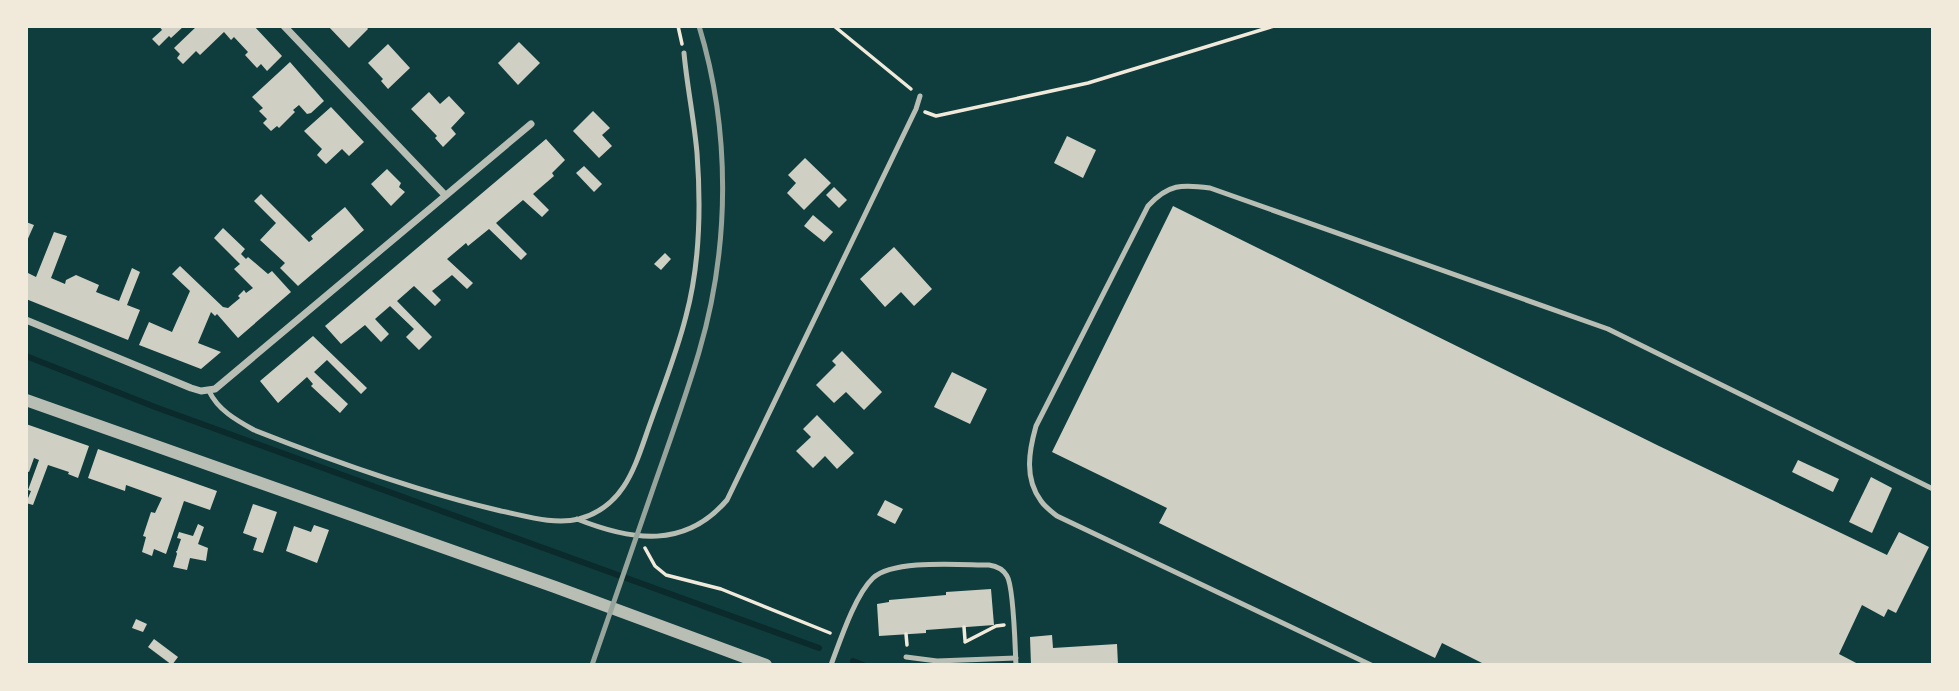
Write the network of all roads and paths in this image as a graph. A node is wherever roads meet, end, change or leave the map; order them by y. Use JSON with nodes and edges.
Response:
{"nodes":[{"id":1,"x":284,"y":26,"type":"edge"},
{"id":2,"x":834,"y":26,"type":"edge"},
{"id":3,"x":1274,"y":26,"type":"edge"},
{"id":4,"x":684,"y":53,"type":"dead end"},
{"id":5,"x":920,"y":96,"type":"joint"},
{"id":6,"x":916,"y":109,"type":"junction"},
{"id":7,"x":531,"y":124,"type":"dead end"},
{"id":8,"x":445,"y":195,"type":"junction"},
{"id":9,"x":26,"y":320,"type":"edge"},
{"id":10,"x":205,"y":391,"type":"junction"},
{"id":11,"x":26,"y":400,"type":"edge"},
{"id":12,"x":1933,"y":489,"type":"edge"},
{"id":13,"x":578,"y":519,"type":"junction"},
{"id":14,"x":643,"y":535,"type":"junction"},
{"id":15,"x":1013,"y":625,"type":"junction"},
{"id":16,"x":964,"y":627,"type":"dead end"},
{"id":17,"x":906,"y":634,"type":"dead end"},
{"id":18,"x":842,"y":638,"type":"junction"},
{"id":19,"x":907,"y":645,"type":"dead end"},
{"id":20,"x":906,"y":657,"type":"dead end"},
{"id":21,"x":1016,"y":662,"type":"edge"},
{"id":22,"x":766,"y":665,"type":"edge"},
{"id":23,"x":831,"y":665,"type":"edge"},
{"id":24,"x":1371,"y":665,"type":"edge"}],
"edges":[{"from":1,"to":8,"type":"street"},
{"from":2,"to":5,"type":"path"},
{"from":3,"to":6,"type":"path"},
{"from":4,"to":13,"type":"lane"},
{"from":5,"to":6,"type":"lane"},
{"from":6,"to":14,"type":"lane"},
{"from":7,"to":8,"type":"street"},
{"from":8,"to":10,"type":"street"},
{"from":9,"to":10,"type":"street"},
{"from":10,"to":13,"type":"lane"},
{"from":11,"to":22,"type":"street"},
{"from":12,"to":24,"type":"lane"},
{"from":13,"to":14,"type":"lane"},
{"from":14,"to":18,"type":"path"},
{"from":15,"to":16,"type":"path"},
{"from":15,"to":18,"type":"lane"},
{"from":15,"to":21,"type":"lane"},
{"from":17,"to":19,"type":"path"},
{"from":18,"to":23,"type":"lane"},
{"from":20,"to":21,"type":"lane"}]}
